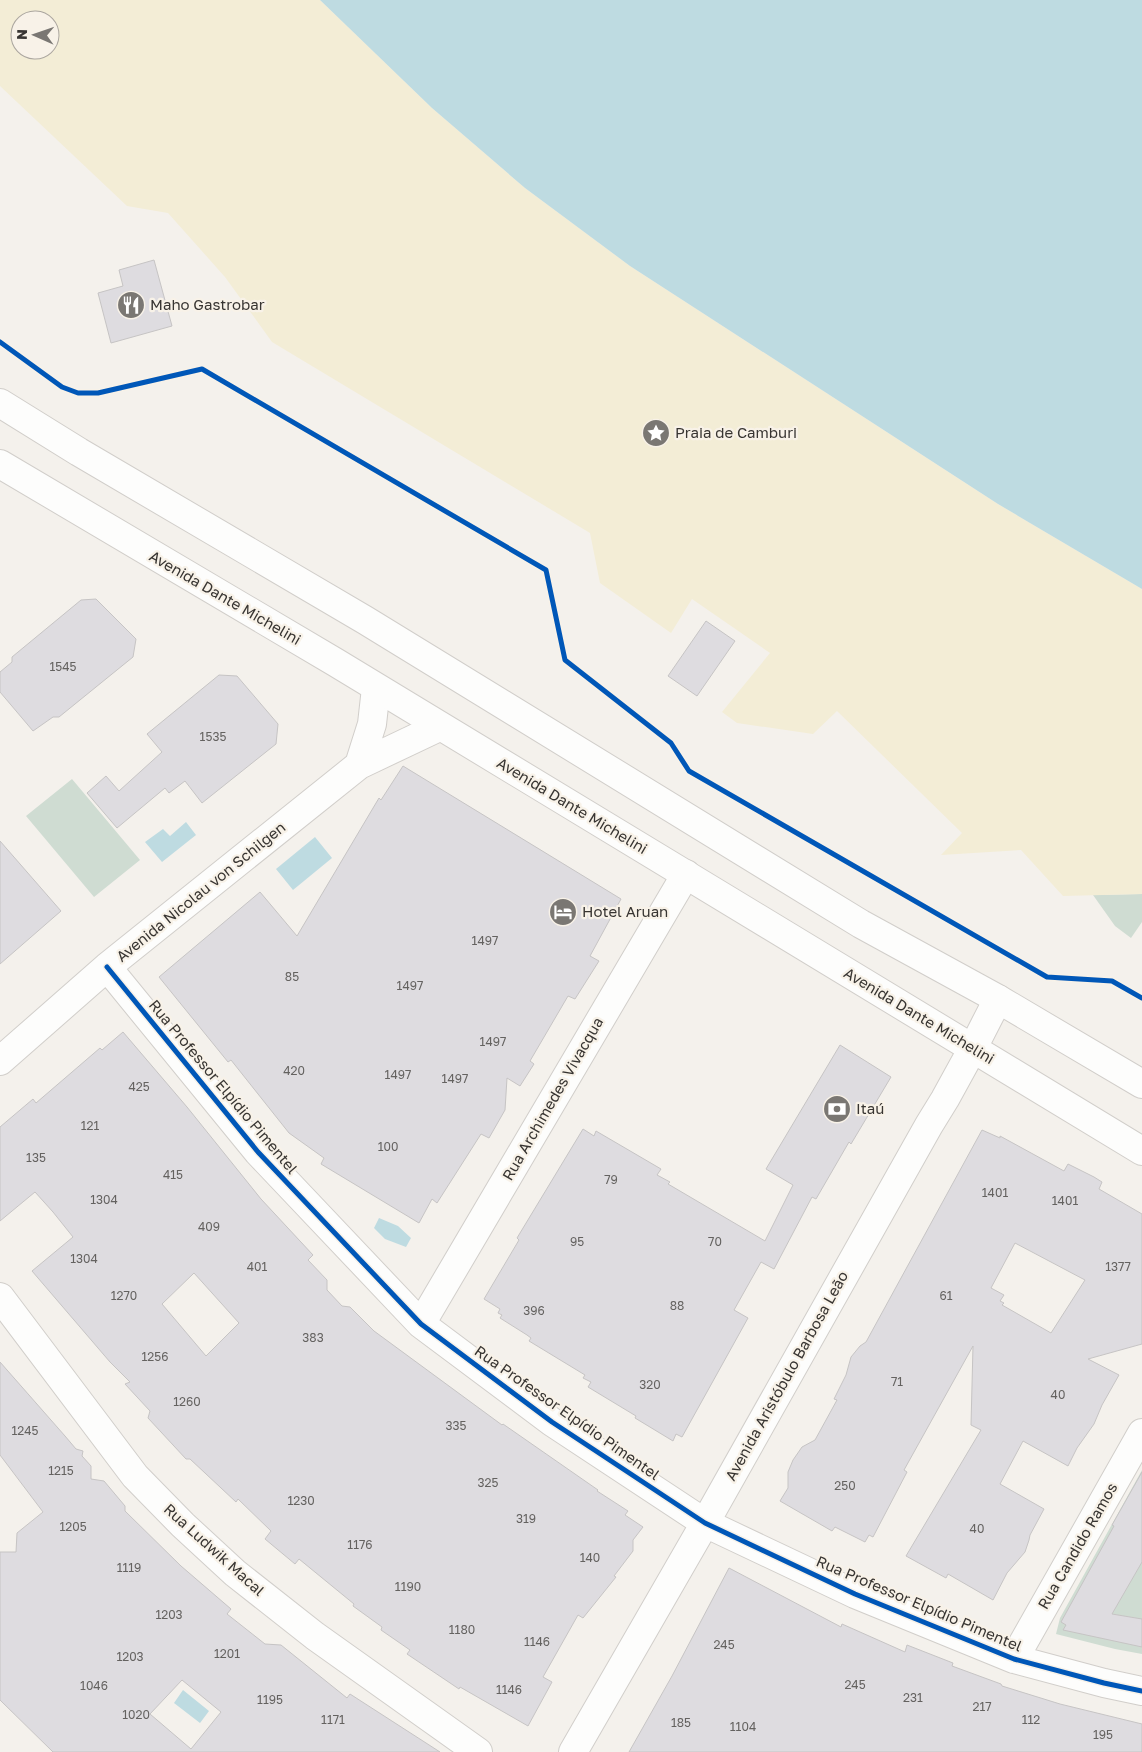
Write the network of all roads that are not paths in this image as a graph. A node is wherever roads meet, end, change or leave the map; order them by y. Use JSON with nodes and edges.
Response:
{"nodes":[{"id":1,"x":0,"y":403,"type":"edge"},
{"id":2,"x":0,"y":464,"type":"edge"},
{"id":3,"x":376,"y":688,"type":"junction"},
{"id":4,"x":439,"y":727,"type":"junction"},
{"id":5,"x":360,"y":765,"type":"junction"},
{"id":6,"x":686,"y":874,"type":"junction"},
{"id":7,"x":107,"y":968,"type":"junction"},
{"id":8,"x":998,"y":999,"type":"junction"},
{"id":9,"x":974,"y":1048,"type":"junction"},
{"id":10,"x":0,"y":1061,"type":"edge"},
{"id":11,"x":1142,"y":1084,"type":"edge"},
{"id":12,"x":1142,"y":1151,"type":"edge"},
{"id":13,"x":0,"y":1297,"type":"edge"},
{"id":14,"x":421,"y":1324,"type":"junction"},
{"id":15,"x":1142,"y":1433,"type":"edge"},
{"id":16,"x":704,"y":1523,"type":"junction"},
{"id":17,"x":1014,"y":1659,"type":"junction"},
{"id":18,"x":1142,"y":1691,"type":"edge"},
{"id":19,"x":478,"y":1752,"type":"edge"},
{"id":20,"x":573,"y":1752,"type":"edge"}],
"edges":[{"from":1,"to":8,"type":"street"},
{"from":2,"to":3,"type":"street","name":"Avenida Dante Michelini"},
{"from":3,"to":4,"type":"street","name":"Avenida Dante Michelini"},
{"from":3,"to":5,"type":"street"},
{"from":4,"to":5,"type":"street","name":"Avenida Nicolau von Schilgen"},
{"from":4,"to":6,"type":"street","name":"Avenida Dante Michelini"},
{"from":5,"to":7,"type":"street","name":"Avenida Nicolau von Schilgen"},
{"from":6,"to":9,"type":"street","name":"Avenida Dante Michelini"},
{"from":6,"to":14,"type":"street","name":"Rua Archimedes Vivacqua"},
{"from":7,"to":10,"type":"street","name":"Avenida Nicolau von Schilgen"},
{"from":7,"to":14,"type":"street","name":"Rua Professor Elpídio Pimentel"},
{"from":8,"to":9,"type":"street","name":"Avenida Aristóbulo Barbosa Leão"},
{"from":8,"to":11,"type":"street"},
{"from":9,"to":12,"type":"street","name":"Avenida Dante Michelini"},
{"from":9,"to":16,"type":"street","name":"Avenida Aristóbulo Barbosa Leão"},
{"from":13,"to":19,"type":"street","name":"Rua Ludwik Macal"},
{"from":14,"to":16,"type":"street","name":"Rua Professor Elpídio Pimentel"},
{"from":15,"to":17,"type":"street","name":"Rua Candido Ramos"},
{"from":16,"to":17,"type":"street","name":"Rua Professor Elpídio Pimentel"},
{"from":16,"to":20,"type":"street","name":"Avenida Aristóbulo Barbosa Leão"},
{"from":17,"to":18,"type":"street","name":"Rua Professor Elpídio Pimentel"}]}
